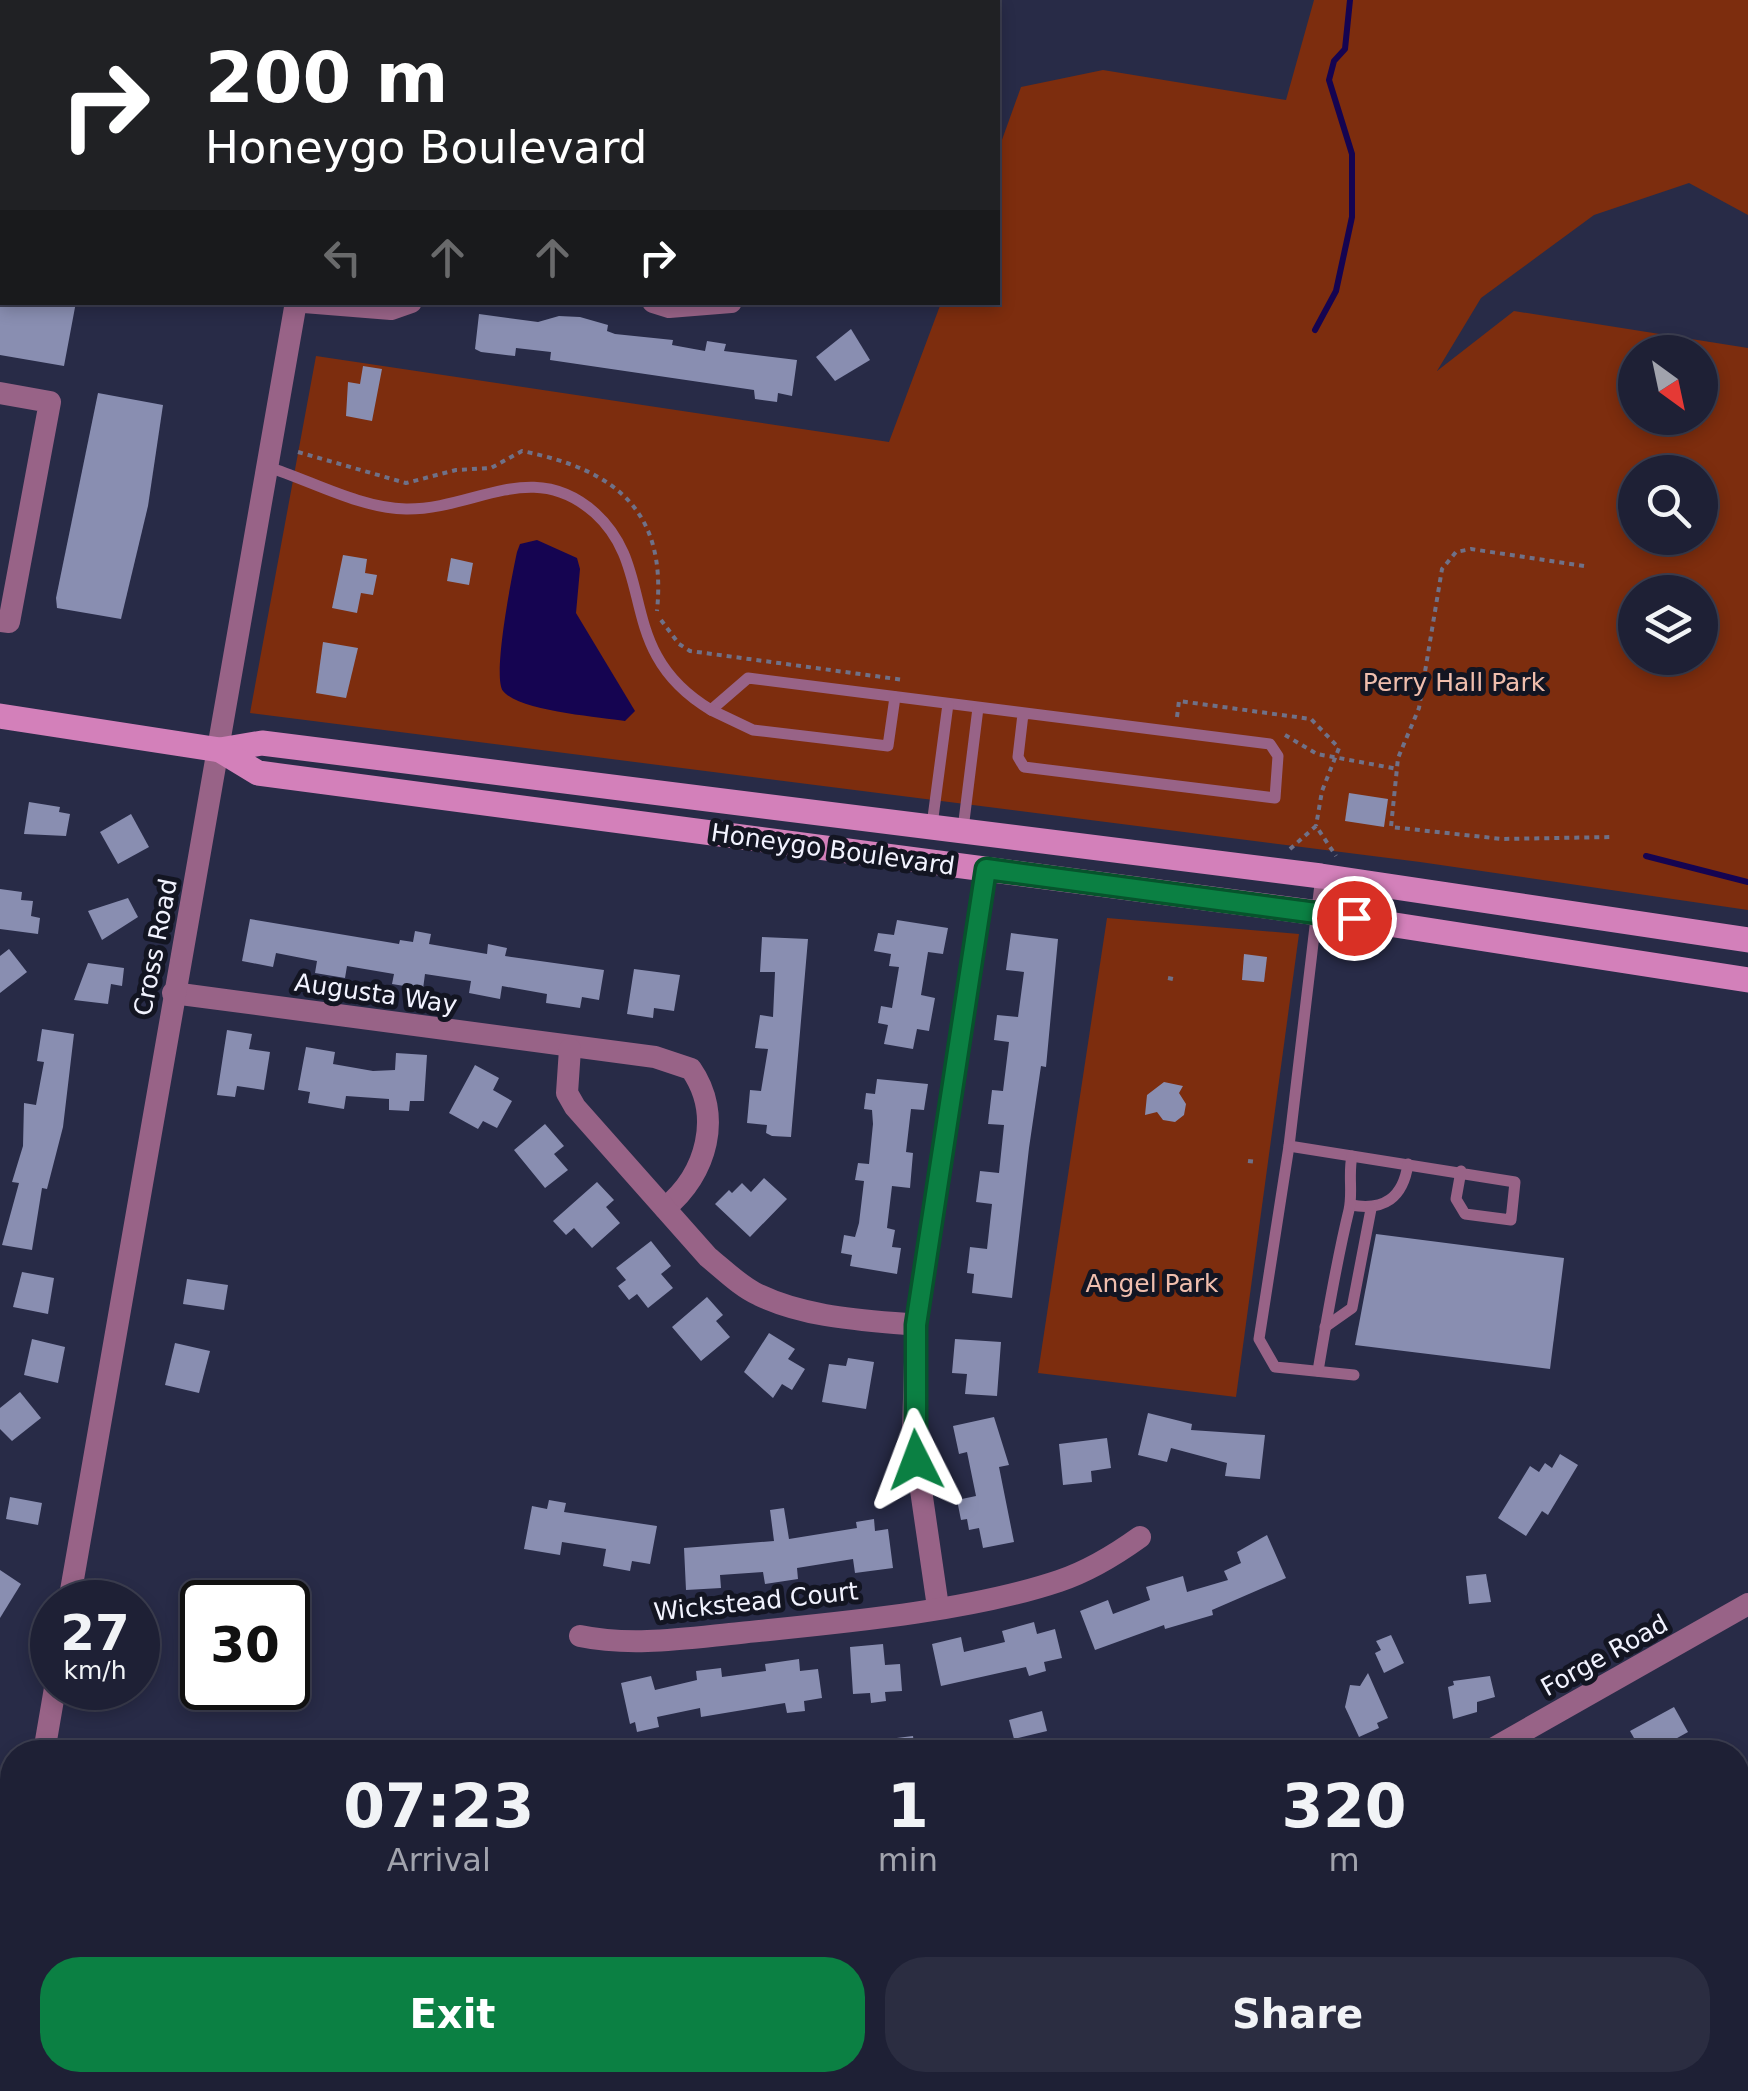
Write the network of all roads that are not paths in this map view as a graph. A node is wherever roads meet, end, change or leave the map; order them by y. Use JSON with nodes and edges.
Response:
{"nodes":[{"id":1,"x":295,"y":305,"type":"edge"},
{"id":2,"x":341,"y":305,"type":"edge"},
{"id":3,"x":402,"y":305,"type":"edge"},
{"id":4,"x":663,"y":305,"type":"edge"},
{"id":5,"x":693,"y":305,"type":"edge"},
{"id":6,"x":0,"y":393,"type":"edge"},
{"id":7,"x":268,"y":467,"type":"junction"},
{"id":8,"x":0,"y":620,"type":"edge"},
{"id":9,"x":895,"y":698,"type":"junction"},
{"id":10,"x":948,"y":704,"type":"junction"},
{"id":11,"x":978,"y":708,"type":"junction"},
{"id":12,"x":711,"y":710,"type":"junction"},
{"id":13,"x":1023,"y":714,"type":"junction"},
{"id":14,"x":0,"y":716,"type":"edge"},
{"id":15,"x":220,"y":750,"type":"junction"},
{"id":16,"x":932,"y":825,"type":"junction"},
{"id":17,"x":962,"y":829,"type":"junction"},
{"id":18,"x":986,"y":869,"type":"junction"},
{"id":19,"x":1331,"y":870,"type":"junction"},
{"id":20,"x":1318,"y":913,"type":"junction"},
{"id":21,"x":1748,"y":940,"type":"edge"},
{"id":22,"x":1748,"y":980,"type":"edge"},
{"id":23,"x":174,"y":992,"type":"junction"},
{"id":24,"x":570,"y":1049,"type":"junction"},
{"id":25,"x":1288,"y":1146,"type":"junction"},
{"id":26,"x":1352,"y":1156,"type":"junction"},
{"id":27,"x":1408,"y":1164,"type":"junction"},
{"id":28,"x":1460,"y":1172,"type":"junction"},
{"id":29,"x":1351,"y":1205,"type":"junction"},
{"id":30,"x":665,"y":1208,"type":"junction"},
{"id":31,"x":1371,"y":1209,"type":"junction"},
{"id":32,"x":916,"y":1325,"type":"junction"},
{"id":33,"x":1325,"y":1328,"type":"junction"},
{"id":34,"x":1318,"y":1372,"type":"junction"},
{"id":35,"x":1354,"y":1376,"type":"dead end"},
{"id":36,"x":1140,"y":1537,"type":"dead end"},
{"id":37,"x":73,"y":1580,"type":"edge"},
{"id":38,"x":1748,"y":1604,"type":"edge"},
{"id":39,"x":938,"y":1608,"type":"junction"},
{"id":40,"x":580,"y":1636,"type":"dead end"},
{"id":41,"x":51,"y":1710,"type":"edge"},
{"id":42,"x":46,"y":1740,"type":"edge"},
{"id":43,"x":1508,"y":1740,"type":"edge"}],
"edges":[{"from":1,"to":7,"type":"street","name":"Cross Road"},
{"from":2,"to":3,"type":"street"},
{"from":4,"to":5,"type":"street"},
{"from":6,"to":8,"type":"street"},
{"from":7,"to":12,"type":"lane"},
{"from":7,"to":15,"type":"street","name":"Cross Road"},
{"from":9,"to":10,"type":"lane"},
{"from":9,"to":12,"type":"lane"},
{"from":9,"to":12,"type":"lane"},
{"from":10,"to":11,"type":"lane"},
{"from":10,"to":16,"type":"lane"},
{"from":11,"to":13,"type":"lane"},
{"from":11,"to":17,"type":"lane"},
{"from":13,"to":13,"type":"lane"},
{"from":14,"to":15,"type":"main road","name":"Honeygo Boulevard"},
{"from":15,"to":16,"type":"main road","name":"Honeygo Boulevard"},
{"from":15,"to":18,"type":"main road","name":"Honeygo Boulevard"},
{"from":15,"to":23,"type":"street","name":"Cross Road"},
{"from":16,"to":17,"type":"main road","name":"Honeygo Boulevard"},
{"from":17,"to":19,"type":"main road","name":"Honeygo Boulevard"},
{"from":18,"to":20,"type":"main road","name":"Honeygo Boulevard"},
{"from":18,"to":32,"type":"street"},
{"from":19,"to":20,"type":"lane"},
{"from":19,"to":21,"type":"main road","name":"Honeygo Boulevard"},
{"from":20,"to":22,"type":"main road","name":"Honeygo Boulevard"},
{"from":20,"to":25,"type":"lane"},
{"from":23,"to":24,"type":"street","name":"Augusta Way"},
{"from":23,"to":37,"type":"street","name":"Cross Road"},
{"from":24,"to":30,"type":"street"},
{"from":24,"to":30,"type":"street","name":"Augusta Way"},
{"from":25,"to":26,"type":"lane"},
{"from":25,"to":34,"type":"lane"},
{"from":26,"to":27,"type":"lane"},
{"from":26,"to":29,"type":"lane"},
{"from":27,"to":28,"type":"lane"},
{"from":27,"to":31,"type":"lane"},
{"from":28,"to":28,"type":"lane"},
{"from":29,"to":31,"type":"lane"},
{"from":29,"to":33,"type":"lane"},
{"from":30,"to":32,"type":"street"},
{"from":31,"to":33,"type":"lane"},
{"from":32,"to":39,"type":"street"},
{"from":33,"to":34,"type":"lane"},
{"from":34,"to":35,"type":"lane"},
{"from":36,"to":39,"type":"street","name":"Wickstead Court"},
{"from":38,"to":43,"type":"street","name":"Forge Road"},
{"from":39,"to":40,"type":"street","name":"Wickstead Court"},
{"from":41,"to":42,"type":"street"}]}
